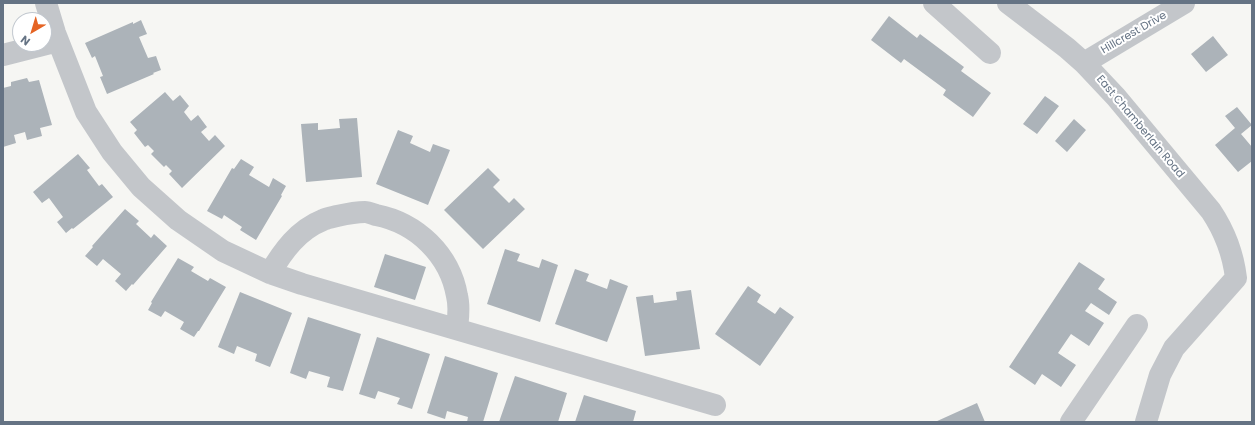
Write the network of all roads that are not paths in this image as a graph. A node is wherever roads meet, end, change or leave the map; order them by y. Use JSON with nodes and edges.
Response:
{"nodes":[{"id":1,"x":46,"y":3,"type":"edge"},
{"id":2,"x":934,"y":3,"type":"edge"},
{"id":3,"x":1008,"y":3,"type":"edge"},
{"id":4,"x":1184,"y":3,"type":"edge"},
{"id":5,"x":58,"y":41,"type":"junction"},
{"id":6,"x":990,"y":53,"type":"dead end"},
{"id":7,"x":3,"y":55,"type":"edge"},
{"id":8,"x":1084,"y":63,"type":"junction"},
{"id":9,"x":270,"y":273,"type":"junction"},
{"id":10,"x":1137,"y":325,"type":"dead end"},
{"id":11,"x":457,"y":330,"type":"junction"},
{"id":12,"x":715,"y":405,"type":"dead end"},
{"id":13,"x":1072,"y":422,"type":"edge"},
{"id":14,"x":1146,"y":422,"type":"edge"}],
"edges":[{"from":1,"to":5,"type":"street"},
{"from":2,"to":6,"type":"street"},
{"from":3,"to":8,"type":"street","name":"East Chamberlain Road"},
{"from":4,"to":8,"type":"street","name":"Hillcrest Drive"},
{"from":5,"to":7,"type":"street"},
{"from":5,"to":9,"type":"street"},
{"from":8,"to":14,"type":"street","name":"East Chamberlain Road"},
{"from":9,"to":11,"type":"street"},
{"from":9,"to":11,"type":"street"},
{"from":10,"to":13,"type":"street"},
{"from":11,"to":12,"type":"street"}]}
